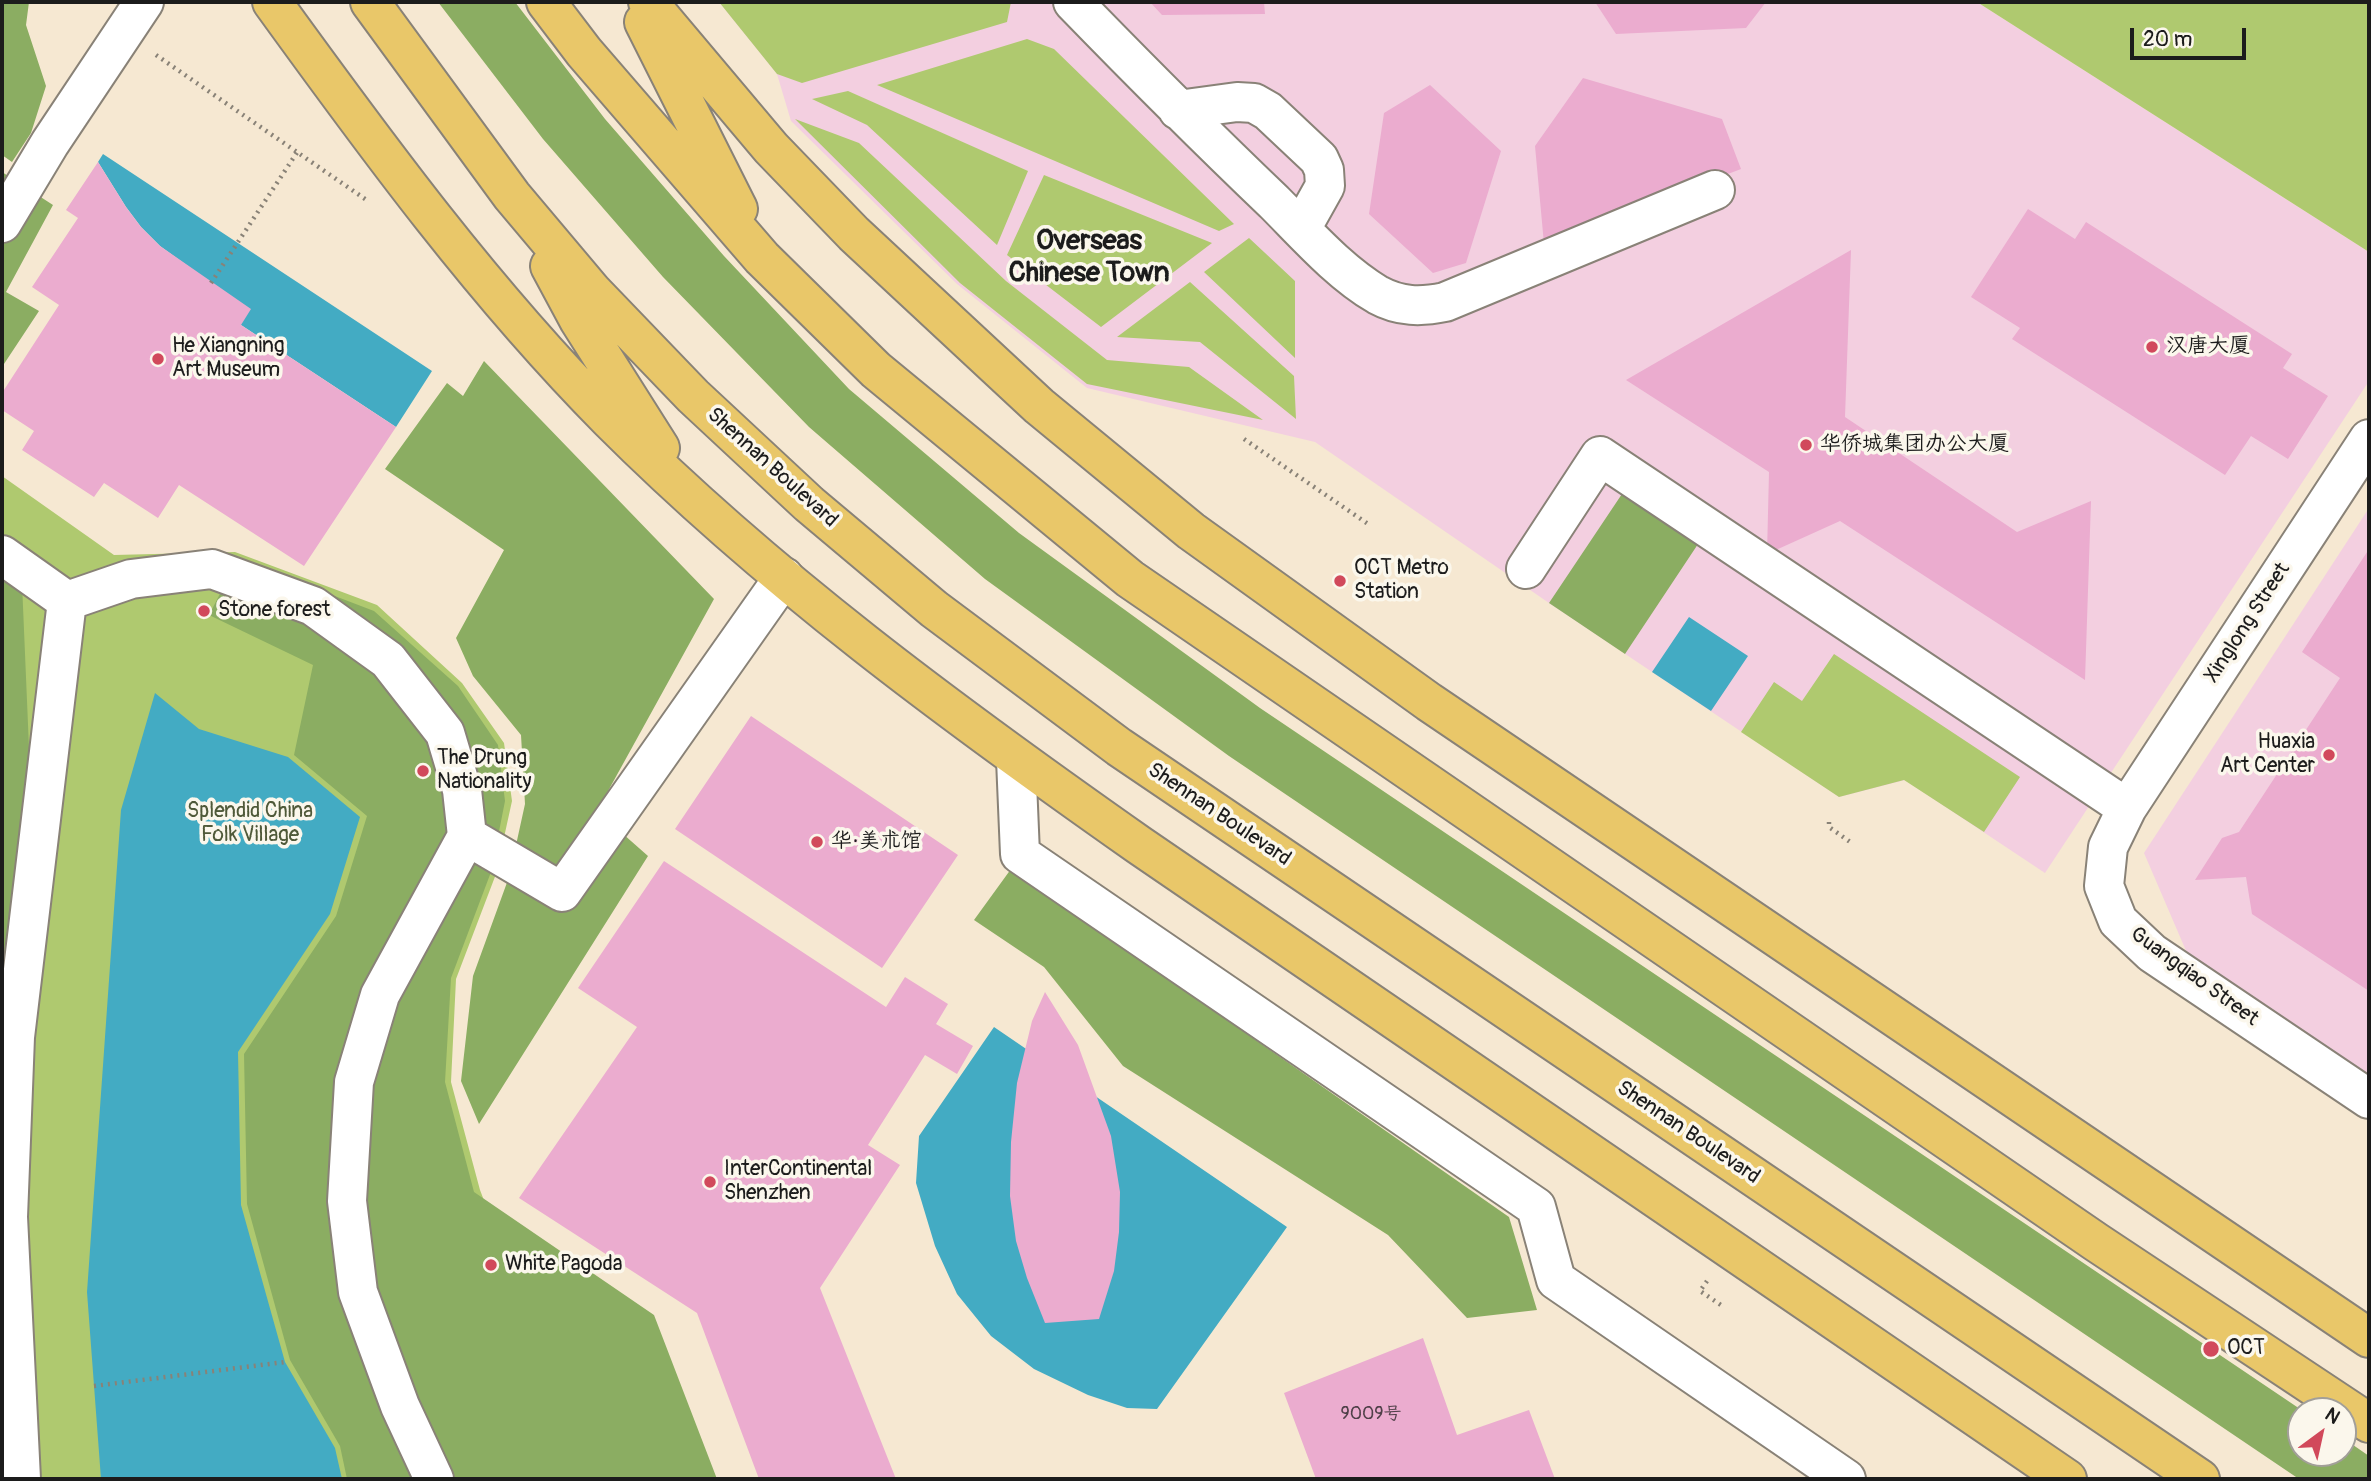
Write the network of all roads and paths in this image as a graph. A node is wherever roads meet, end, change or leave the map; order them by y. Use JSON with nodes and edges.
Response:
{"nodes":[{"id":1,"x":272,"y":2,"type":"edge"},
{"id":2,"x":370,"y":2,"type":"edge"},
{"id":3,"x":546,"y":2,"type":"edge"},
{"id":4,"x":632,"y":2,"type":"edge"},
{"id":5,"x":648,"y":2,"type":"edge"},
{"id":6,"x":1073,"y":2,"type":"edge"},
{"id":7,"x":134,"y":17,"type":"edge"},
{"id":8,"x":1178,"y":110,"type":"junction"},
{"id":9,"x":298,"y":151,"type":"junction"},
{"id":10,"x":1715,"y":190,"type":"dead end"},
{"id":11,"x":512,"y":196,"type":"junction"},
{"id":12,"x":369,"y":202,"type":"dead end"},
{"id":13,"x":2,"y":223,"type":"edge"},
{"id":14,"x":1301,"y":229,"type":"junction"},
{"id":15,"x":762,"y":258,"type":"junction"},
{"id":16,"x":211,"y":283,"type":"dead end"},
{"id":17,"x":1244,"y":439,"type":"dead end"},
{"id":18,"x":2369,"y":439,"type":"edge"},
{"id":19,"x":689,"y":494,"type":"junction"},
{"id":20,"x":1371,"y":526,"type":"dead end"},
{"id":21,"x":2,"y":555,"type":"edge"},
{"id":22,"x":1526,"y":569,"type":"dead end"},
{"id":23,"x":784,"y":577,"type":"junction"},
{"id":24,"x":67,"y":601,"type":"junction"},
{"id":25,"x":1016,"y":759,"type":"junction"},
{"id":26,"x":2127,"y":808,"type":"junction"},
{"id":27,"x":1829,"y":822,"type":"dead end"},
{"id":28,"x":467,"y":835,"type":"junction"},
{"id":29,"x":1853,"y":844,"type":"dead end"},
{"id":30,"x":2369,"y":1099,"type":"edge"},
{"id":31,"x":1708,"y":1280,"type":"dead end"},
{"id":32,"x":1724,"y":1307,"type":"dead end"},
{"id":33,"x":2369,"y":1338,"type":"edge"},
{"id":34,"x":285,"y":1362,"type":"dead end"},
{"id":35,"x":93,"y":1386,"type":"dead end"},
{"id":36,"x":2369,"y":1423,"type":"edge"},
{"id":37,"x":21,"y":1479,"type":"edge"},
{"id":38,"x":434,"y":1479,"type":"edge"},
{"id":39,"x":1846,"y":1479,"type":"edge"},
{"id":40,"x":2067,"y":1479,"type":"edge"},
{"id":41,"x":2200,"y":1479,"type":"edge"}],
"edges":[{"from":1,"to":19,"type":"main road"},
{"from":2,"to":11,"type":"main road","name":"Shennan Boulevard"},
{"from":3,"to":15,"type":"main road"},
{"from":4,"to":15,"type":"main road"},
{"from":5,"to":33,"type":"main road"},
{"from":6,"to":8,"type":"street"},
{"from":7,"to":9,"type":"path"},
{"from":7,"to":13,"type":"street"},
{"from":8,"to":14,"type":"street"},
{"from":8,"to":14,"type":"street"},
{"from":9,"to":12,"type":"path"},
{"from":9,"to":16,"type":"path"},
{"from":10,"to":14,"type":"street"},
{"from":11,"to":19,"type":"main road"},
{"from":11,"to":41,"type":"main road","name":"Shennan Boulevard"},
{"from":15,"to":36,"type":"main road"},
{"from":17,"to":20,"type":"path"},
{"from":18,"to":26,"type":"street","name":"Xinglong Street"},
{"from":19,"to":23,"type":"main road"},
{"from":21,"to":24,"type":"street"},
{"from":22,"to":26,"type":"street"},
{"from":23,"to":25,"type":"main road"},
{"from":23,"to":28,"type":"street"},
{"from":24,"to":28,"type":"street"},
{"from":24,"to":37,"type":"street"},
{"from":25,"to":39,"type":"street"},
{"from":25,"to":40,"type":"main road"},
{"from":26,"to":30,"type":"street","name":"Guangqiao Street"},
{"from":27,"to":29,"type":"path"},
{"from":28,"to":38,"type":"street"},
{"from":31,"to":32,"type":"path"},
{"from":34,"to":35,"type":"path"}]}
